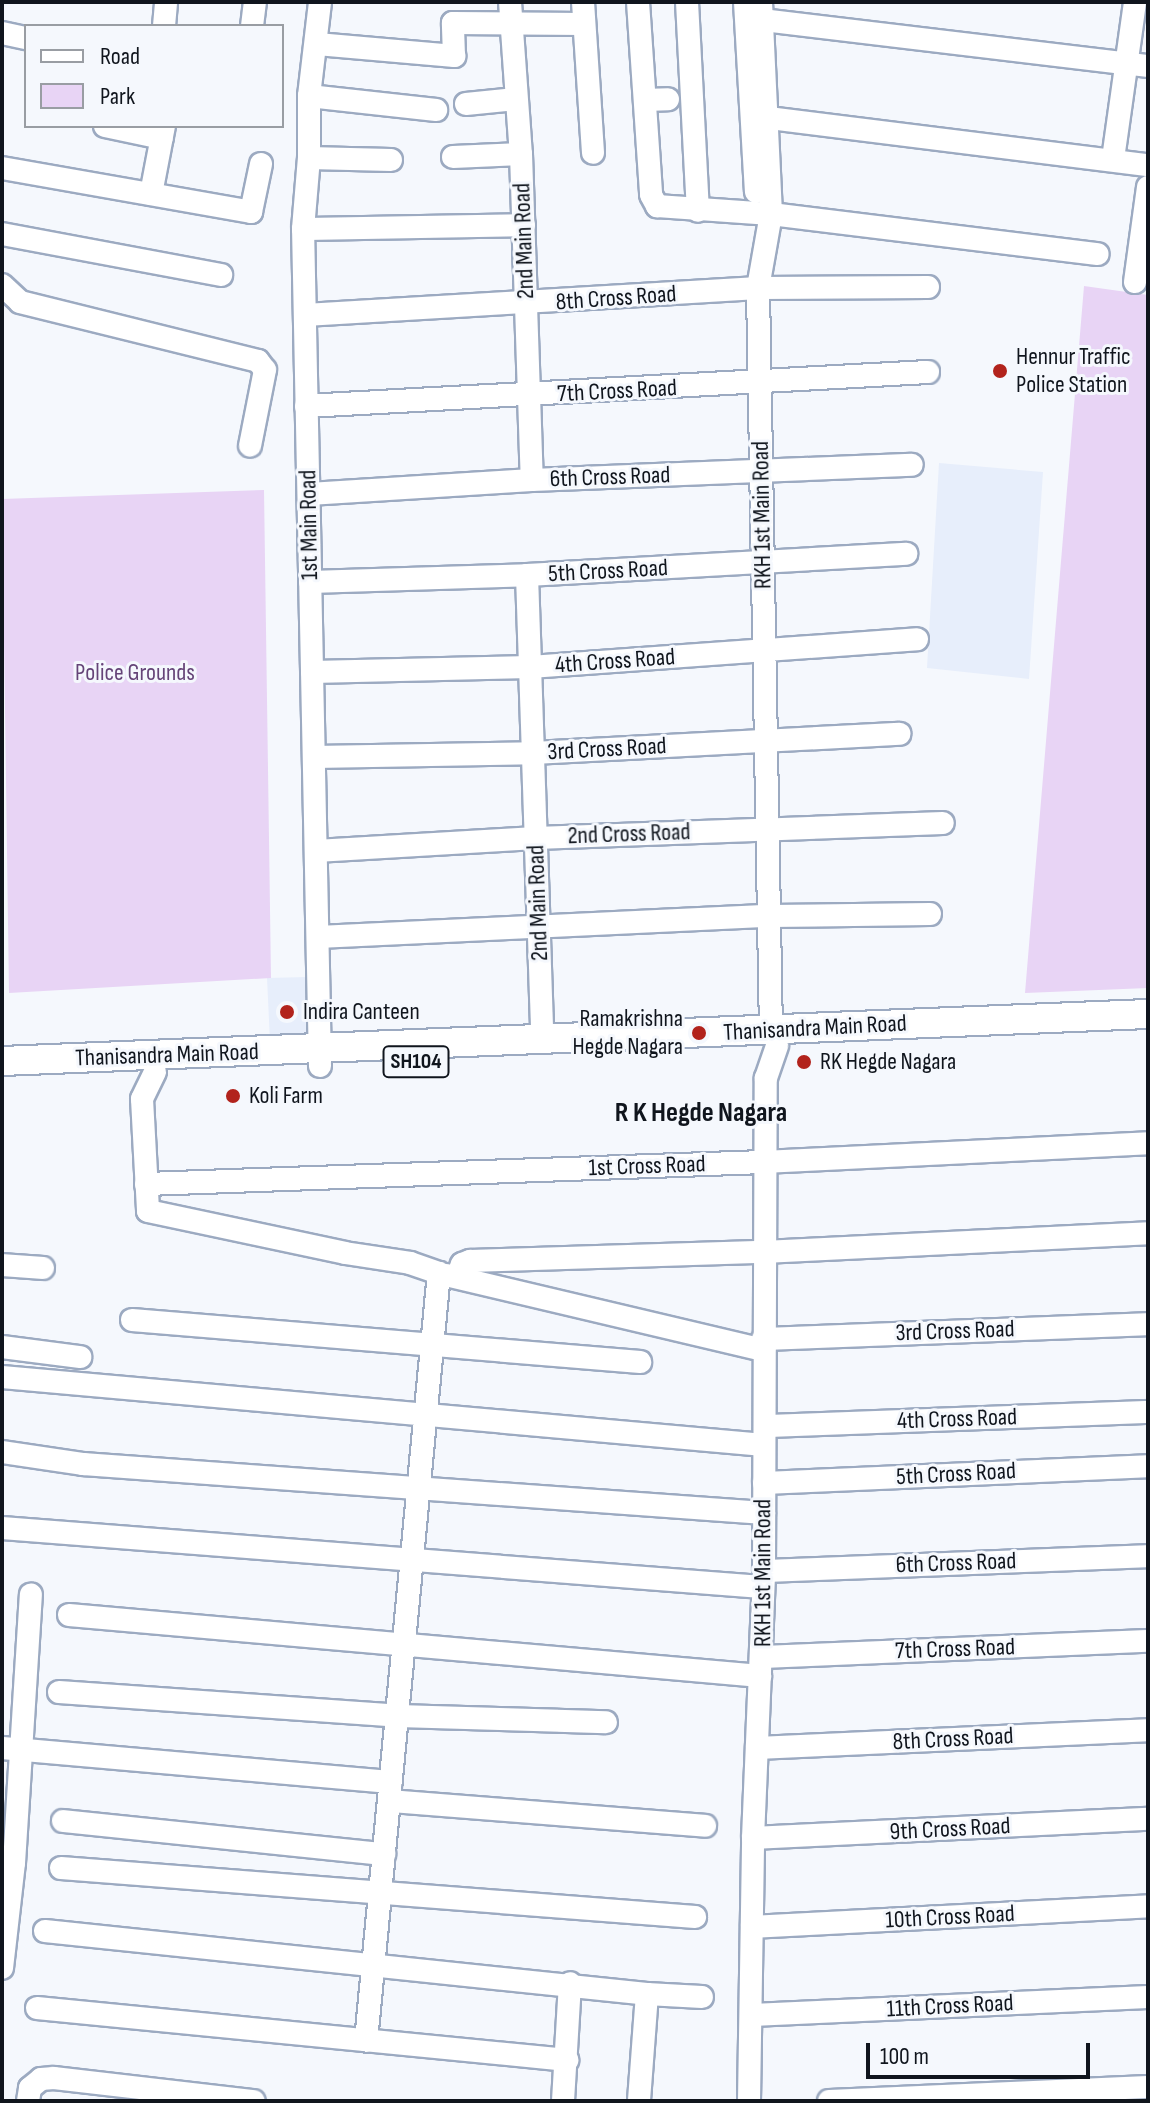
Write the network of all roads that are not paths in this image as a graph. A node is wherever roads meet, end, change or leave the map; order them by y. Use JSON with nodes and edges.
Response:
{"nodes":[{"id":1,"x":166,"y":2,"type":"edge"},
{"id":2,"x":255,"y":2,"type":"edge"},
{"id":3,"x":320,"y":2,"type":"edge"},
{"id":4,"x":510,"y":2,"type":"edge"},
{"id":5,"x":638,"y":2,"type":"edge"},
{"id":6,"x":687,"y":2,"type":"edge"},
{"id":7,"x":745,"y":2,"type":"edge"},
{"id":8,"x":1135,"y":2,"type":"edge"},
{"id":9,"x":761,"y":11,"type":"edge"},
{"id":10,"x":583,"y":13,"type":"edge"},
{"id":11,"x":164,"y":24,"type":"edge"},
{"id":12,"x":252,"y":24,"type":"edge"},
{"id":13,"x":511,"y":26,"type":"junction"},
{"id":14,"x":2,"y":33,"type":"edge"},
{"id":15,"x":24,"y":38,"type":"edge"},
{"id":16,"x":317,"y":44,"type":"junction"},
{"id":17,"x":1137,"y":64,"type":"edge"},
{"id":18,"x":309,"y":96,"type":"junction"},
{"id":19,"x":516,"y":99,"type":"junction"},
{"id":20,"x":668,"y":99,"type":"dead end"},
{"id":21,"x":645,"y":100,"type":"junction"},
{"id":22,"x":466,"y":104,"type":"dead end"},
{"id":23,"x":436,"y":110,"type":"dead end"},
{"id":24,"x":769,"y":118,"type":"junction"},
{"id":25,"x":124,"y":128,"type":"edge"},
{"id":26,"x":163,"y":132,"type":"edge"},
{"id":27,"x":593,"y":153,"type":"dead end"},
{"id":28,"x":521,"y":154,"type":"junction"},
{"id":29,"x":453,"y":157,"type":"dead end"},
{"id":30,"x":309,"y":158,"type":"junction"},
{"id":31,"x":1113,"y":159,"type":"junction"},
{"id":32,"x":391,"y":160,"type":"dead end"},
{"id":33,"x":261,"y":164,"type":"dead end"},
{"id":34,"x":1148,"y":165,"type":"edge"},
{"id":35,"x":2,"y":168,"type":"edge"},
{"id":36,"x":1148,"y":187,"type":"edge"},
{"id":37,"x":151,"y":194,"type":"junction"},
{"id":38,"x":698,"y":211,"type":"junction"},
{"id":39,"x":764,"y":214,"type":"junction"},
{"id":40,"x":524,"y":225,"type":"junction"},
{"id":41,"x":303,"y":229,"type":"junction"},
{"id":42,"x":2,"y":234,"type":"edge"},
{"id":43,"x":1098,"y":254,"type":"dead end"},
{"id":44,"x":221,"y":275,"type":"dead end"},
{"id":45,"x":1135,"y":282,"type":"dead end"},
{"id":46,"x":2,"y":285,"type":"edge"},
{"id":47,"x":928,"y":287,"type":"dead end"},
{"id":48,"x":758,"y":288,"type":"junction"},
{"id":49,"x":526,"y":305,"type":"junction"},
{"id":50,"x":305,"y":315,"type":"junction"},
{"id":51,"x":928,"y":372,"type":"dead end"},
{"id":52,"x":760,"y":383,"type":"junction"},
{"id":53,"x":527,"y":397,"type":"junction"},
{"id":54,"x":306,"y":406,"type":"junction"},
{"id":55,"x":250,"y":446,"type":"dead end"},
{"id":56,"x":912,"y":465,"type":"dead end"},
{"id":57,"x":761,"y":472,"type":"junction"},
{"id":58,"x":532,"y":480,"type":"junction"},
{"id":59,"x":309,"y":494,"type":"junction"},
{"id":60,"x":906,"y":554,"type":"dead end"},
{"id":61,"x":763,"y":562,"type":"junction"},
{"id":62,"x":527,"y":575,"type":"junction"},
{"id":63,"x":310,"y":582,"type":"junction"},
{"id":64,"x":917,"y":639,"type":"dead end"},
{"id":65,"x":765,"y":650,"type":"junction"},
{"id":66,"x":530,"y":667,"type":"junction"},
{"id":67,"x":312,"y":672,"type":"junction"},
{"id":68,"x":900,"y":734,"type":"dead end"},
{"id":69,"x":766,"y":742,"type":"junction"},
{"id":70,"x":533,"y":753,"type":"junction"},
{"id":71,"x":314,"y":757,"type":"junction"},
{"id":72,"x":943,"y":823,"type":"dead end"},
{"id":73,"x":768,"y":829,"type":"junction"},
{"id":74,"x":536,"y":838,"type":"junction"},
{"id":75,"x":316,"y":851,"type":"junction"},
{"id":76,"x":930,"y":914,"type":"dead end"},
{"id":77,"x":769,"y":916,"type":"junction"},
{"id":78,"x":539,"y":929,"type":"junction"},
{"id":79,"x":318,"y":937,"type":"junction"},
{"id":80,"x":1148,"y":1014,"type":"edge"},
{"id":81,"x":1148,"y":1034,"type":"edge"},
{"id":82,"x":542,"y":1038,"type":"junction"},
{"id":83,"x":776,"y":1038,"type":"junction"},
{"id":84,"x":320,"y":1058,"type":"junction"},
{"id":85,"x":2,"y":1061,"type":"edge"},
{"id":86,"x":155,"y":1072,"type":"junction"},
{"id":87,"x":2,"y":1077,"type":"edge"},
{"id":88,"x":1148,"y":1143,"type":"edge"},
{"id":89,"x":764,"y":1162,"type":"junction"},
{"id":90,"x":146,"y":1184,"type":"junction"},
{"id":91,"x":1148,"y":1233,"type":"edge"},
{"id":92,"x":764,"y":1252,"type":"junction"},
{"id":93,"x":2,"y":1265,"type":"edge"},
{"id":94,"x":43,"y":1268,"type":"dead end"},
{"id":95,"x":448,"y":1275,"type":"junction"},
{"id":96,"x":132,"y":1320,"type":"dead end"},
{"id":97,"x":1148,"y":1324,"type":"edge"},
{"id":98,"x":763,"y":1345,"type":"junction"},
{"id":99,"x":434,"y":1346,"type":"junction"},
{"id":100,"x":2,"y":1347,"type":"edge"},
{"id":101,"x":80,"y":1357,"type":"dead end"},
{"id":102,"x":640,"y":1362,"type":"dead end"},
{"id":103,"x":2,"y":1377,"type":"edge"},
{"id":104,"x":1148,"y":1412,"type":"edge"},
{"id":105,"x":428,"y":1415,"type":"junction"},
{"id":106,"x":765,"y":1435,"type":"junction"},
{"id":107,"x":2,"y":1452,"type":"edge"},
{"id":108,"x":1148,"y":1466,"type":"edge"},
{"id":109,"x":764,"y":1483,"type":"junction"},
{"id":110,"x":421,"y":1487,"type":"junction"},
{"id":111,"x":764,"y":1513,"type":"junction"},
{"id":112,"x":2,"y":1528,"type":"edge"},
{"id":113,"x":1148,"y":1556,"type":"edge"},
{"id":114,"x":414,"y":1561,"type":"junction"},
{"id":115,"x":763,"y":1579,"type":"junction"},
{"id":116,"x":31,"y":1595,"type":"dead end"},
{"id":117,"x":69,"y":1615,"type":"dead end"},
{"id":118,"x":1148,"y":1641,"type":"edge"},
{"id":119,"x":405,"y":1646,"type":"junction"},
{"id":120,"x":761,"y":1667,"type":"junction"},
{"id":121,"x":59,"y":1692,"type":"dead end"},
{"id":122,"x":398,"y":1716,"type":"junction"},
{"id":123,"x":606,"y":1722,"type":"dead end"},
{"id":124,"x":1148,"y":1730,"type":"edge"},
{"id":125,"x":757,"y":1748,"type":"junction"},
{"id":126,"x":12,"y":1750,"type":"edge"},
{"id":127,"x":391,"y":1792,"type":"junction"},
{"id":128,"x":1148,"y":1819,"type":"edge"},
{"id":129,"x":63,"y":1821,"type":"dead end"},
{"id":130,"x":705,"y":1826,"type":"dead end"},
{"id":131,"x":753,"y":1838,"type":"junction"},
{"id":132,"x":384,"y":1854,"type":"junction"},
{"id":133,"x":61,"y":1868,"type":"dead end"},
{"id":134,"x":381,"y":1891,"type":"junction"},
{"id":135,"x":1148,"y":1906,"type":"edge"},
{"id":136,"x":695,"y":1917,"type":"dead end"},
{"id":137,"x":752,"y":1927,"type":"junction"},
{"id":138,"x":45,"y":1931,"type":"dead end"},
{"id":139,"x":373,"y":1964,"type":"junction"},
{"id":140,"x":2,"y":1968,"type":"edge"},
{"id":141,"x":570,"y":1983,"type":"junction"},
{"id":142,"x":647,"y":1994,"type":"junction"},
{"id":143,"x":702,"y":1997,"type":"dead end"},
{"id":144,"x":1148,"y":1997,"type":"edge"},
{"id":145,"x":37,"y":2008,"type":"dead end"},
{"id":146,"x":752,"y":2015,"type":"junction"},
{"id":147,"x":366,"y":2041,"type":"junction"},
{"id":148,"x":567,"y":2060,"type":"junction"},
{"id":149,"x":1148,"y":2087,"type":"edge"},
{"id":150,"x":220,"y":2099,"type":"edge"},
{"id":151,"x":28,"y":2101,"type":"edge"},
{"id":152,"x":254,"y":2101,"type":"edge"},
{"id":153,"x":563,"y":2101,"type":"edge"},
{"id":154,"x":639,"y":2101,"type":"edge"},
{"id":155,"x":749,"y":2101,"type":"edge"},
{"id":156,"x":829,"y":2101,"type":"edge"}],
"edges":[{"from":1,"to":11,"type":"street"},
{"from":2,"to":12,"type":"street"},
{"from":3,"to":16,"type":"street","name":"1st Main Road"},
{"from":4,"to":13,"type":"street","name":"2nd Main Road"},
{"from":5,"to":21,"type":"street"},
{"from":6,"to":38,"type":"street"},
{"from":7,"to":39,"type":"street"},
{"from":8,"to":17,"type":"street"},
{"from":9,"to":17,"type":"street"},
{"from":9,"to":24,"type":"street","name":"RKH 1st Main Road"},
{"from":10,"to":13,"type":"street"},
{"from":10,"to":27,"type":"street"},
{"from":13,"to":16,"type":"street"},
{"from":13,"to":19,"type":"street","name":"2nd Main Road"},
{"from":14,"to":15,"type":"street"},
{"from":16,"to":18,"type":"street","name":"1st Main Road"},
{"from":17,"to":31,"type":"street"},
{"from":18,"to":23,"type":"street"},
{"from":18,"to":30,"type":"street","name":"1st Main Road"},
{"from":19,"to":22,"type":"street"},
{"from":19,"to":28,"type":"street","name":"2nd Main Road"},
{"from":20,"to":21,"type":"street"},
{"from":21,"to":38,"type":"street"},
{"from":24,"to":31,"type":"street"},
{"from":24,"to":39,"type":"street","name":"RKH 1st Main Road"},
{"from":25,"to":26,"type":"street"},
{"from":26,"to":37,"type":"street"},
{"from":28,"to":29,"type":"street"},
{"from":28,"to":40,"type":"street","name":"2nd Main Road"},
{"from":30,"to":32,"type":"street"},
{"from":30,"to":41,"type":"street","name":"1st Main Road"},
{"from":31,"to":34,"type":"street"},
{"from":33,"to":37,"type":"street"},
{"from":35,"to":37,"type":"street"},
{"from":36,"to":45,"type":"street"},
{"from":38,"to":39,"type":"street"},
{"from":39,"to":43,"type":"street"},
{"from":39,"to":48,"type":"street","name":"RKH 1st Main Road"},
{"from":40,"to":41,"type":"street"},
{"from":40,"to":49,"type":"street","name":"2nd Main Road"},
{"from":41,"to":50,"type":"street","name":"1st Main Road"},
{"from":42,"to":44,"type":"street"},
{"from":46,"to":55,"type":"street"},
{"from":47,"to":48,"type":"street","name":"8th Cross Road"},
{"from":48,"to":49,"type":"street","name":"8th Cross Road"},
{"from":48,"to":52,"type":"street","name":"RKH 1st Main Road"},
{"from":49,"to":50,"type":"street","name":"8th Cross Road"},
{"from":49,"to":53,"type":"street","name":"2nd Main Road"},
{"from":50,"to":54,"type":"street","name":"1st Main Road"},
{"from":51,"to":52,"type":"street","name":"7th Cross Road"},
{"from":52,"to":53,"type":"street","name":"7th Cross Road"},
{"from":52,"to":57,"type":"street","name":"RKH 1st Main Road"},
{"from":53,"to":54,"type":"street","name":"7th Cross Road"},
{"from":53,"to":58,"type":"street","name":"2nd Main Road"},
{"from":54,"to":59,"type":"street","name":"1st Main Road"},
{"from":56,"to":57,"type":"street","name":"6th Cross Road"},
{"from":57,"to":58,"type":"street","name":"6th Cross Road"},
{"from":57,"to":61,"type":"street","name":"RKH 1st Main Road"},
{"from":58,"to":59,"type":"street","name":"6th Cross Road"},
{"from":59,"to":63,"type":"street","name":"1st Main Road"},
{"from":60,"to":61,"type":"street","name":"5th Cross Road"},
{"from":61,"to":62,"type":"street","name":"5th Cross Road"},
{"from":61,"to":65,"type":"street","name":"RKH 1st Main Road"},
{"from":62,"to":63,"type":"street","name":"5th Cross Road"},
{"from":62,"to":66,"type":"street","name":"2nd Main Road"},
{"from":63,"to":67,"type":"street","name":"1st Main Road"},
{"from":64,"to":65,"type":"street","name":"4th Cross Road"},
{"from":65,"to":66,"type":"street","name":"4th Cross Road"},
{"from":65,"to":69,"type":"street","name":"RKH 1st Main Road"},
{"from":66,"to":67,"type":"street","name":"4th Cross Road"},
{"from":66,"to":70,"type":"street","name":"2nd Main Road"},
{"from":67,"to":71,"type":"street","name":"1st Main Road"},
{"from":68,"to":69,"type":"street","name":"3rd Cross Road"},
{"from":69,"to":70,"type":"street","name":"3rd Cross Road"},
{"from":69,"to":73,"type":"street","name":"RKH 1st Main Road"},
{"from":70,"to":71,"type":"street","name":"3rd Cross Road"},
{"from":70,"to":74,"type":"street","name":"2nd Main Road"},
{"from":71,"to":75,"type":"street","name":"1st Main Road"},
{"from":72,"to":73,"type":"street","name":"2nd Cross Road"},
{"from":73,"to":74,"type":"street","name":"2nd Cross Road"},
{"from":73,"to":77,"type":"street","name":"RKH 1st Main Road"},
{"from":74,"to":75,"type":"street","name":"2nd Cross Road"},
{"from":74,"to":78,"type":"street","name":"2nd Main Road"},
{"from":75,"to":79,"type":"street","name":"1st Main Road"},
{"from":76,"to":77,"type":"street"},
{"from":77,"to":78,"type":"street"},
{"from":77,"to":83,"type":"street","name":"RKH 1st Main Road"},
{"from":78,"to":79,"type":"street"},
{"from":78,"to":82,"type":"street","name":"2nd Main Road"},
{"from":79,"to":84,"type":"street","name":"1st Main Road"},
{"from":80,"to":83,"type":"main road","name":"Thanisandra Main Road","number":"SH104"},
{"from":81,"to":83,"type":"main road","name":"Thanisandra Main Road","number":"SH104"},
{"from":82,"to":83,"type":"main road","name":"Thanisandra Main Road","number":"SH104"},
{"from":82,"to":84,"type":"main road","name":"Thanisandra Main Road","number":"SH104"},
{"from":83,"to":84,"type":"main road","name":"Thanisandra Main Road","number":"SH104"},
{"from":83,"to":89,"type":"street","name":"RKH 1st Main Road"},
{"from":84,"to":85,"type":"main road","name":"Thanisandra Main Road","number":"SH104"},
{"from":84,"to":86,"type":"main road","name":"Thanisandra Main Road","number":"SH104"},
{"from":86,"to":87,"type":"main road","name":"Thanisandra Main Road","number":"SH104"},
{"from":86,"to":90,"type":"street"},
{"from":88,"to":89,"type":"street","name":"1st Cross Road"},
{"from":89,"to":90,"type":"street","name":"1st Cross Road"},
{"from":89,"to":92,"type":"street","name":"RKH 1st Main Road"},
{"from":90,"to":95,"type":"street","name":"3rd Cross Road"},
{"from":91,"to":92,"type":"street"},
{"from":92,"to":95,"type":"street"},
{"from":92,"to":98,"type":"street","name":"RKH 1st Main Road"},
{"from":93,"to":94,"type":"street"},
{"from":95,"to":98,"type":"street","name":"3rd Cross Road"},
{"from":95,"to":99,"type":"street"},
{"from":96,"to":99,"type":"street"},
{"from":97,"to":98,"type":"street","name":"3rd Cross Road"},
{"from":98,"to":106,"type":"street","name":"RKH 1st Main Road"},
{"from":99,"to":102,"type":"street"},
{"from":99,"to":105,"type":"street"},
{"from":100,"to":101,"type":"street"},
{"from":103,"to":105,"type":"street","name":"4th Cross Road"},
{"from":104,"to":106,"type":"street","name":"4th Cross Road"},
{"from":105,"to":106,"type":"street","name":"4th Cross Road"},
{"from":105,"to":110,"type":"street"},
{"from":106,"to":109,"type":"street","name":"RKH 1st Main Road"},
{"from":107,"to":110,"type":"street"},
{"from":108,"to":109,"type":"street","name":"5th Cross Road"},
{"from":109,"to":111,"type":"street","name":"RKH 1st Main Road"},
{"from":110,"to":111,"type":"street"},
{"from":110,"to":114,"type":"street"},
{"from":111,"to":115,"type":"street","name":"RKH 1st Main Road"},
{"from":112,"to":114,"type":"street","name":"6th Cross Road"},
{"from":113,"to":115,"type":"street","name":"6th Cross Road"},
{"from":114,"to":115,"type":"street","name":"6th Cross Road"},
{"from":114,"to":119,"type":"street"},
{"from":115,"to":120,"type":"street","name":"RKH 1st Main Road"},
{"from":116,"to":126,"type":"street"},
{"from":117,"to":119,"type":"street","name":"7th Cross Road"},
{"from":118,"to":120,"type":"street","name":"7th Cross Road"},
{"from":119,"to":120,"type":"street","name":"7th Cross Road"},
{"from":119,"to":122,"type":"street"},
{"from":120,"to":125,"type":"street","name":"RKH 1st Main Road"},
{"from":121,"to":122,"type":"street"},
{"from":122,"to":123,"type":"street"},
{"from":122,"to":127,"type":"street"},
{"from":124,"to":125,"type":"street","name":"8th Cross Road"},
{"from":125,"to":131,"type":"street","name":"RKH 1st Main Road"},
{"from":126,"to":127,"type":"street"},
{"from":126,"to":140,"type":"street"},
{"from":127,"to":130,"type":"street"},
{"from":127,"to":132,"type":"street"},
{"from":128,"to":131,"type":"street","name":"9th Cross Road"},
{"from":129,"to":132,"type":"street"},
{"from":131,"to":137,"type":"street","name":"RKH 1st Main Road"},
{"from":132,"to":134,"type":"street"},
{"from":133,"to":134,"type":"street"},
{"from":134,"to":136,"type":"street"},
{"from":134,"to":139,"type":"street"},
{"from":135,"to":137,"type":"street","name":"10th Cross Road"},
{"from":137,"to":146,"type":"street","name":"RKH 1st Main Road"},
{"from":138,"to":139,"type":"street"},
{"from":139,"to":141,"type":"street"},
{"from":139,"to":147,"type":"street"},
{"from":141,"to":142,"type":"street"},
{"from":141,"to":148,"type":"street"},
{"from":142,"to":143,"type":"street"},
{"from":142,"to":154,"type":"street"},
{"from":144,"to":146,"type":"street","name":"11th Cross Road"},
{"from":145,"to":147,"type":"street"},
{"from":146,"to":155,"type":"street","name":"RKH 1st Main Road"},
{"from":147,"to":148,"type":"street"},
{"from":148,"to":153,"type":"street"},
{"from":149,"to":156,"type":"street"},
{"from":150,"to":151,"type":"street"},
{"from":150,"to":152,"type":"street"}]}
